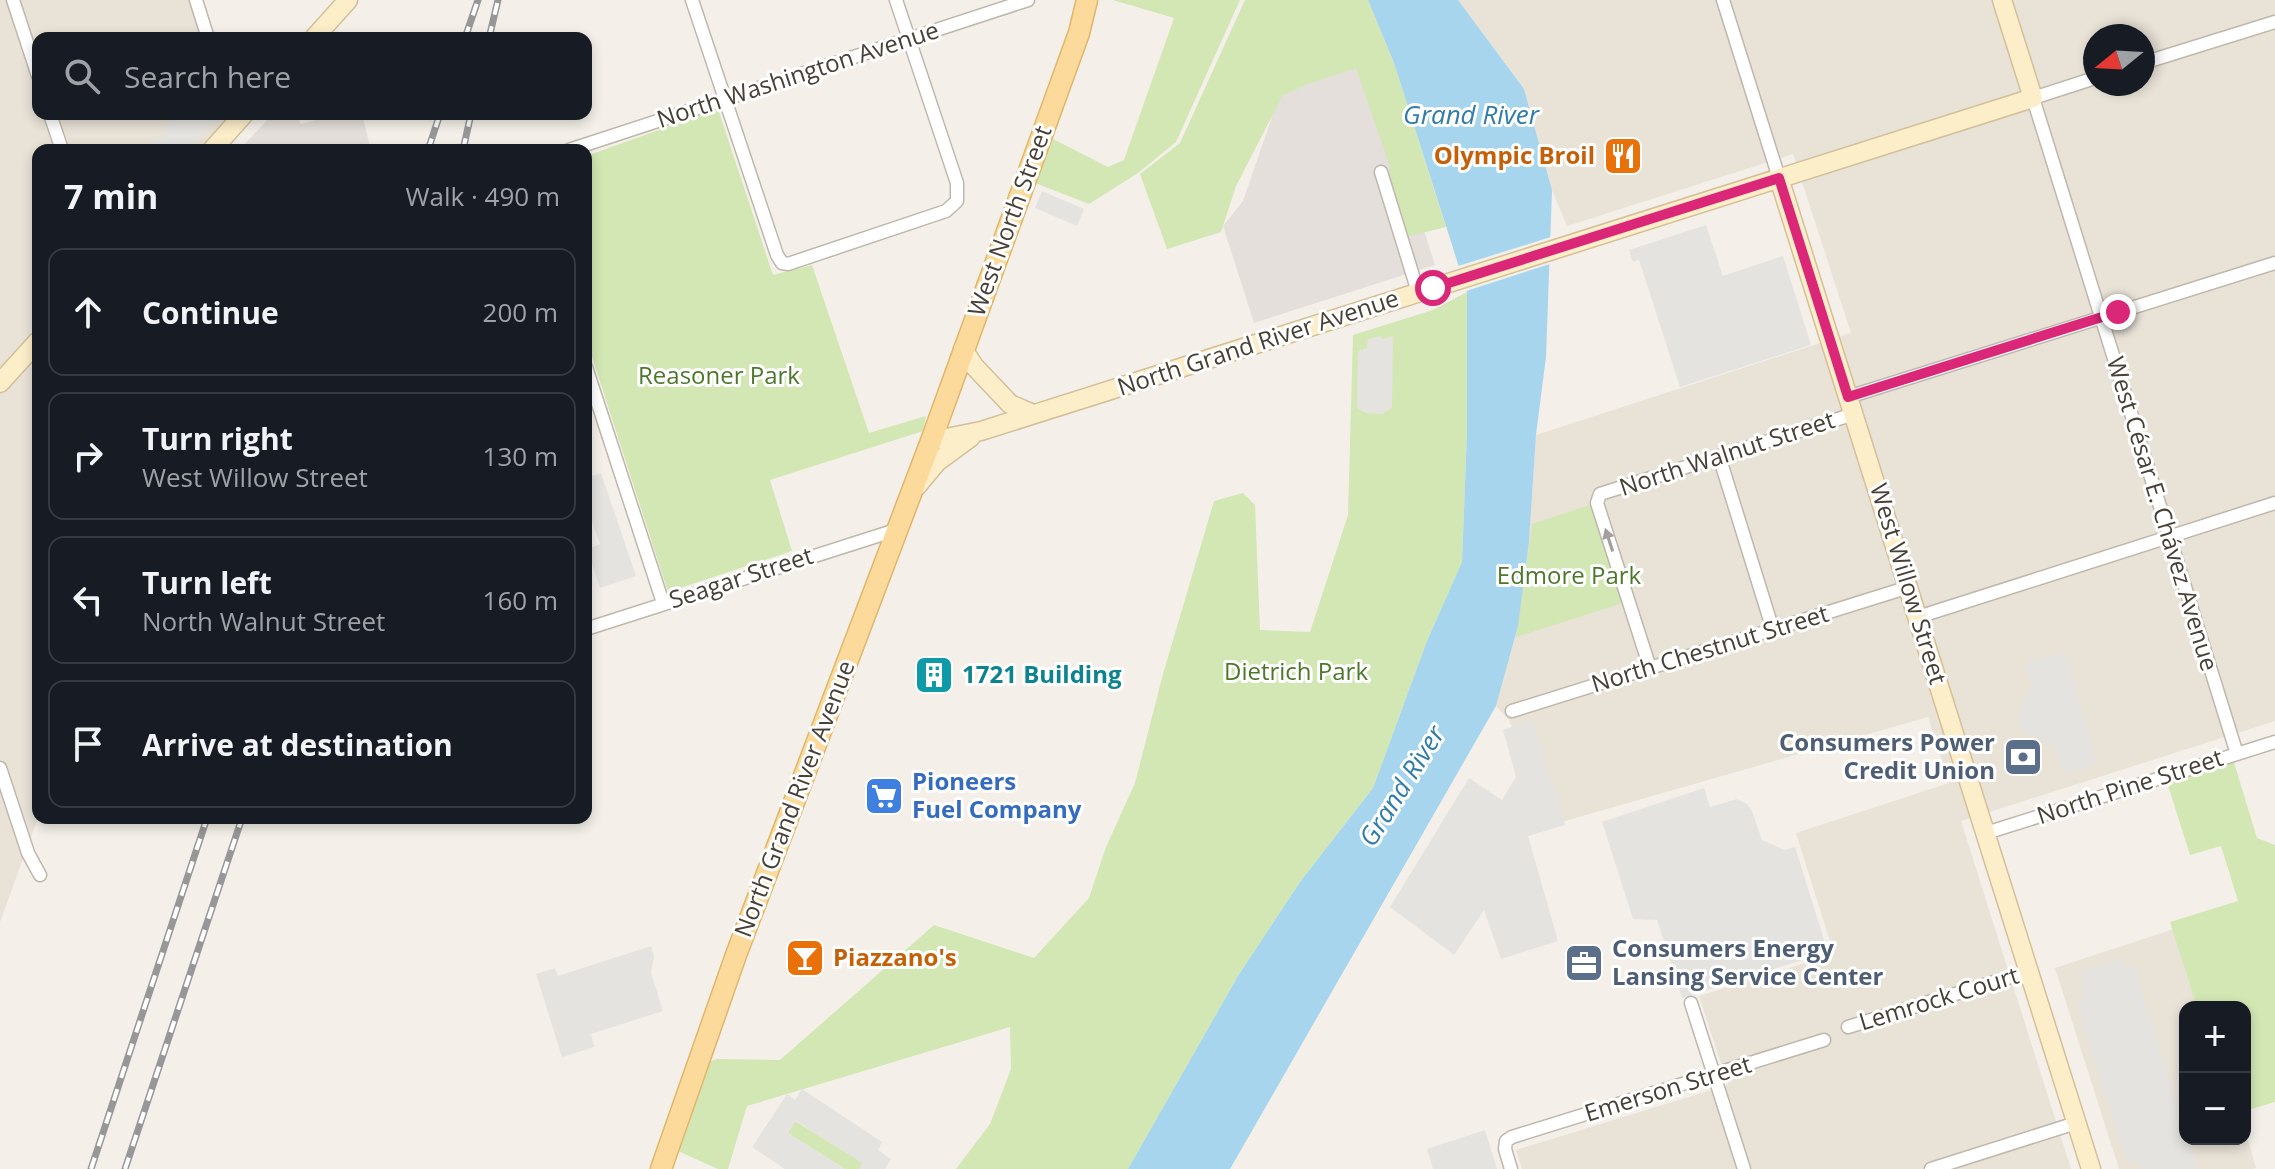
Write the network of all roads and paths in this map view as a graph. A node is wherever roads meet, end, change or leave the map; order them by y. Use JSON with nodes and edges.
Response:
{"nodes":[{"id":1,"x":13,"y":0,"type":"edge"},
{"id":2,"x":196,"y":0,"type":"edge"},
{"id":3,"x":348,"y":0,"type":"edge"},
{"id":4,"x":692,"y":0,"type":"edge"},
{"id":5,"x":896,"y":0,"type":"edge"},
{"id":6,"x":1028,"y":0,"type":"edge"},
{"id":7,"x":1087,"y":0,"type":"edge"},
{"id":8,"x":1723,"y":0,"type":"edge"},
{"id":9,"x":2002,"y":0,"type":"edge"},
{"id":10,"x":2275,"y":22,"type":"edge"},
{"id":11,"x":206,"y":32,"type":"edge"},
{"id":12,"x":319,"y":32,"type":"edge"},
{"id":13,"x":909,"y":38,"type":"junction"},
{"id":14,"x":32,"y":58,"type":"edge"},
{"id":15,"x":2155,"y":59,"type":"edge"},
{"id":16,"x":2083,"y":82,"type":"edge"},
{"id":17,"x":2033,"y":98,"type":"junction"},
{"id":18,"x":725,"y":99,"type":"junction"},
{"id":19,"x":52,"y":120,"type":"edge"},
{"id":20,"x":239,"y":120,"type":"edge"},
{"id":21,"x":60,"y":144,"type":"edge"},
{"id":22,"x":217,"y":144,"type":"edge"},
{"id":23,"x":587,"y":144,"type":"edge"},
{"id":24,"x":1381,"y":172,"type":"dead end"},
{"id":25,"x":1779,"y":178,"type":"junction"},
{"id":26,"x":2275,"y":263,"type":"edge"},
{"id":27,"x":1426,"y":290,"type":"junction"},
{"id":28,"x":2100,"y":317,"type":"junction"},
{"id":29,"x":32,"y":348,"type":"edge"},
{"id":30,"x":963,"y":349,"type":"junction"},
{"id":31,"x":0,"y":383,"type":"edge"},
{"id":32,"x":592,"y":385,"type":"edge"},
{"id":33,"x":1851,"y":406,"type":"junction"},
{"id":34,"x":1033,"y":414,"type":"junction"},
{"id":35,"x":981,"y":431,"type":"junction"},
{"id":36,"x":931,"y":441,"type":"junction"},
{"id":37,"x":1719,"y":456,"type":"junction"},
{"id":38,"x":910,"y":493,"type":"junction"},
{"id":39,"x":2275,"y":503,"type":"edge"},
{"id":40,"x":896,"y":530,"type":"junction"},
{"id":41,"x":2169,"y":536,"type":"junction"},
{"id":42,"x":1909,"y":587,"type":"junction"},
{"id":43,"x":663,"y":603,"type":"junction"},
{"id":44,"x":1918,"y":617,"type":"junction"},
{"id":45,"x":592,"y":627,"type":"edge"},
{"id":46,"x":1773,"y":630,"type":"junction"},
{"id":47,"x":1650,"y":668,"type":"junction"},
{"id":48,"x":1512,"y":711,"type":"dead end"},
{"id":49,"x":2275,"y":742,"type":"edge"},
{"id":50,"x":2237,"y":754,"type":"junction"},
{"id":51,"x":0,"y":769,"type":"edge"},
{"id":52,"x":1986,"y":833,"type":"junction"},
{"id":53,"x":40,"y":875,"type":"dead end"},
{"id":54,"x":2030,"y":971,"type":"junction"},
{"id":55,"x":1691,"y":1003,"type":"dead end"},
{"id":56,"x":1848,"y":1027,"type":"dead end"},
{"id":57,"x":1824,"y":1040,"type":"dead end"},
{"id":58,"x":1714,"y":1074,"type":"junction"},
{"id":59,"x":2076,"y":1123,"type":"junction"},
{"id":60,"x":661,"y":1169,"type":"edge"},
{"id":61,"x":1511,"y":1169,"type":"edge"},
{"id":62,"x":1744,"y":1169,"type":"edge"},
{"id":63,"x":1931,"y":1169,"type":"edge"},
{"id":64,"x":2091,"y":1169,"type":"edge"}],
"edges":[{"from":1,"to":14,"type":"street"},
{"from":2,"to":11,"type":"street"},
{"from":3,"to":12,"type":"street"},
{"from":4,"to":18,"type":"street"},
{"from":5,"to":13,"type":"street"},
{"from":6,"to":13,"type":"street","name":"North Washington Avenue"},
{"from":7,"to":30,"type":"main road","name":"West North Street"},
{"from":8,"to":25,"type":"street","name":"West Willow Street"},
{"from":9,"to":17,"type":"street","name":"West César E. Chávez Avenue"},
{"from":10,"to":15,"type":"street"},
{"from":13,"to":18,"type":"street","name":"North Washington Avenue"},
{"from":13,"to":18,"type":"street"},
{"from":16,"to":17,"type":"street"},
{"from":17,"to":25,"type":"street","name":"North Grand River Avenue"},
{"from":17,"to":28,"type":"street","name":"West César E. Chávez Avenue"},
{"from":18,"to":23,"type":"street","name":"North Washington Avenue"},
{"from":19,"to":21,"type":"street"},
{"from":20,"to":22,"type":"street"},
{"from":24,"to":27,"type":"street"},
{"from":25,"to":27,"type":"street","name":"North Grand River Avenue"},
{"from":25,"to":33,"type":"street","name":"West Willow Street"},
{"from":26,"to":28,"type":"street","name":"North Walnut Street"},
{"from":27,"to":34,"type":"street","name":"North Grand River Avenue"},
{"from":28,"to":33,"type":"street","name":"North Walnut Street"},
{"from":28,"to":41,"type":"street","name":"West César E. Chávez Avenue"},
{"from":29,"to":31,"type":"street"},
{"from":30,"to":34,"type":"street"},
{"from":30,"to":36,"type":"main road","name":"West North Street"},
{"from":32,"to":43,"type":"street"},
{"from":33,"to":37,"type":"street","name":"North Walnut Street"},
{"from":33,"to":42,"type":"street","name":"West Willow Street"},
{"from":34,"to":35,"type":"street","name":"North Grand River Avenue"},
{"from":35,"to":36,"type":"street","name":"North Grand River Avenue"},
{"from":35,"to":38,"type":"street"},
{"from":36,"to":38,"type":"main road","name":"North Grand River Avenue"},
{"from":37,"to":46,"type":"street"},
{"from":47,"to":37,"type":"street","name":"North Walnut Street","one_way":true},
{"from":38,"to":40,"type":"main road","name":"North Grand River Avenue"},
{"from":39,"to":41,"type":"street"},
{"from":40,"to":43,"type":"street","name":"Seagar Street"},
{"from":40,"to":60,"type":"main road","name":"North Grand River Avenue"},
{"from":41,"to":44,"type":"street"},
{"from":41,"to":50,"type":"street","name":"West César E. Chávez Avenue"},
{"from":42,"to":44,"type":"street","name":"West Willow Street"},
{"from":42,"to":46,"type":"street","name":"North Chestnut Street"},
{"from":43,"to":45,"type":"street","name":"Seagar Street"},
{"from":44,"to":52,"type":"street","name":"West Willow Street"},
{"from":46,"to":47,"type":"street","name":"North Chestnut Street"},
{"from":47,"to":48,"type":"street","name":"North Chestnut Street"},
{"from":49,"to":50,"type":"street","name":"North Pine Street"},
{"from":50,"to":52,"type":"street","name":"North Pine Street"},
{"from":51,"to":53,"type":"street"},
{"from":52,"to":54,"type":"street","name":"West Willow Street"},
{"from":54,"to":56,"type":"street","name":"Lemrock Court"},
{"from":54,"to":59,"type":"street","name":"West Willow Street"},
{"from":55,"to":58,"type":"street"},
{"from":57,"to":58,"type":"street","name":"Emerson Street"},
{"from":58,"to":61,"type":"street","name":"Emerson Street"},
{"from":58,"to":62,"type":"street"},
{"from":59,"to":63,"type":"street"},
{"from":59,"to":64,"type":"street","name":"West Willow Street"}]}
